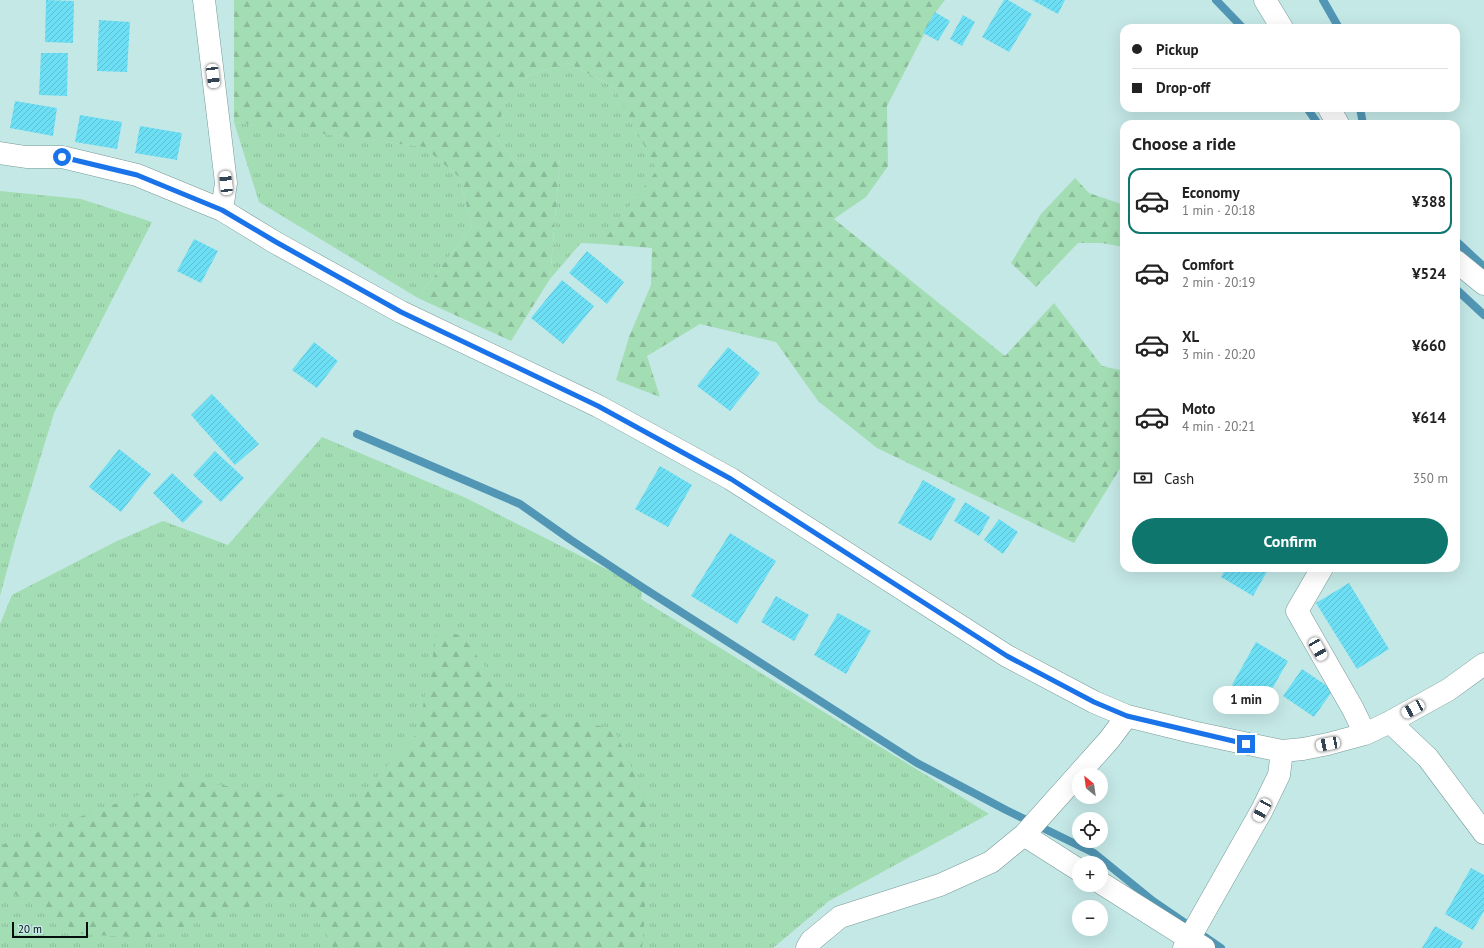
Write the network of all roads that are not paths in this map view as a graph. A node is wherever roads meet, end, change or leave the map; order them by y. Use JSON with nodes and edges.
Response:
{"nodes":[{"id":1,"x":204,"y":0,"type":"edge"},
{"id":2,"x":1265,"y":0,"type":"edge"},
{"id":3,"x":1280,"y":24,"type":"edge"},
{"id":4,"x":0,"y":154,"type":"edge"},
{"id":5,"x":222,"y":210,"type":"junction"},
{"id":6,"x":1460,"y":264,"type":"edge"},
{"id":7,"x":1484,"y":284,"type":"edge"},
{"id":8,"x":1320,"y":572,"type":"edge"},
{"id":9,"x":1484,"y":664,"type":"edge"},
{"id":10,"x":1127,"y":716,"type":"junction"},
{"id":11,"x":1390,"y":722,"type":"junction"},
{"id":12,"x":1365,"y":734,"type":"junction"},
{"id":13,"x":1282,"y":751,"type":"junction"},
{"id":14,"x":1484,"y":833,"type":"edge"},
{"id":15,"x":1024,"y":835,"type":"junction"},
{"id":16,"x":1072,"y":866,"type":"edge"},
{"id":17,"x":1108,"y":889,"type":"edge"},
{"id":18,"x":1193,"y":945,"type":"edge"},
{"id":19,"x":807,"y":948,"type":"edge"}],
"edges":[{"from":1,"to":5,"type":"street"},
{"from":2,"to":3,"type":"street"},
{"from":4,"to":5,"type":"street"},
{"from":5,"to":10,"type":"street"},
{"from":6,"to":7,"type":"street"},
{"from":8,"to":12,"type":"street"},
{"from":9,"to":11,"type":"street"},
{"from":10,"to":13,"type":"street"},
{"from":10,"to":15,"type":"street"},
{"from":11,"to":12,"type":"street"},
{"from":11,"to":14,"type":"street"},
{"from":12,"to":13,"type":"street"},
{"from":13,"to":18,"type":"street"},
{"from":15,"to":16,"type":"street"},
{"from":15,"to":19,"type":"street"},
{"from":17,"to":18,"type":"street"}]}
